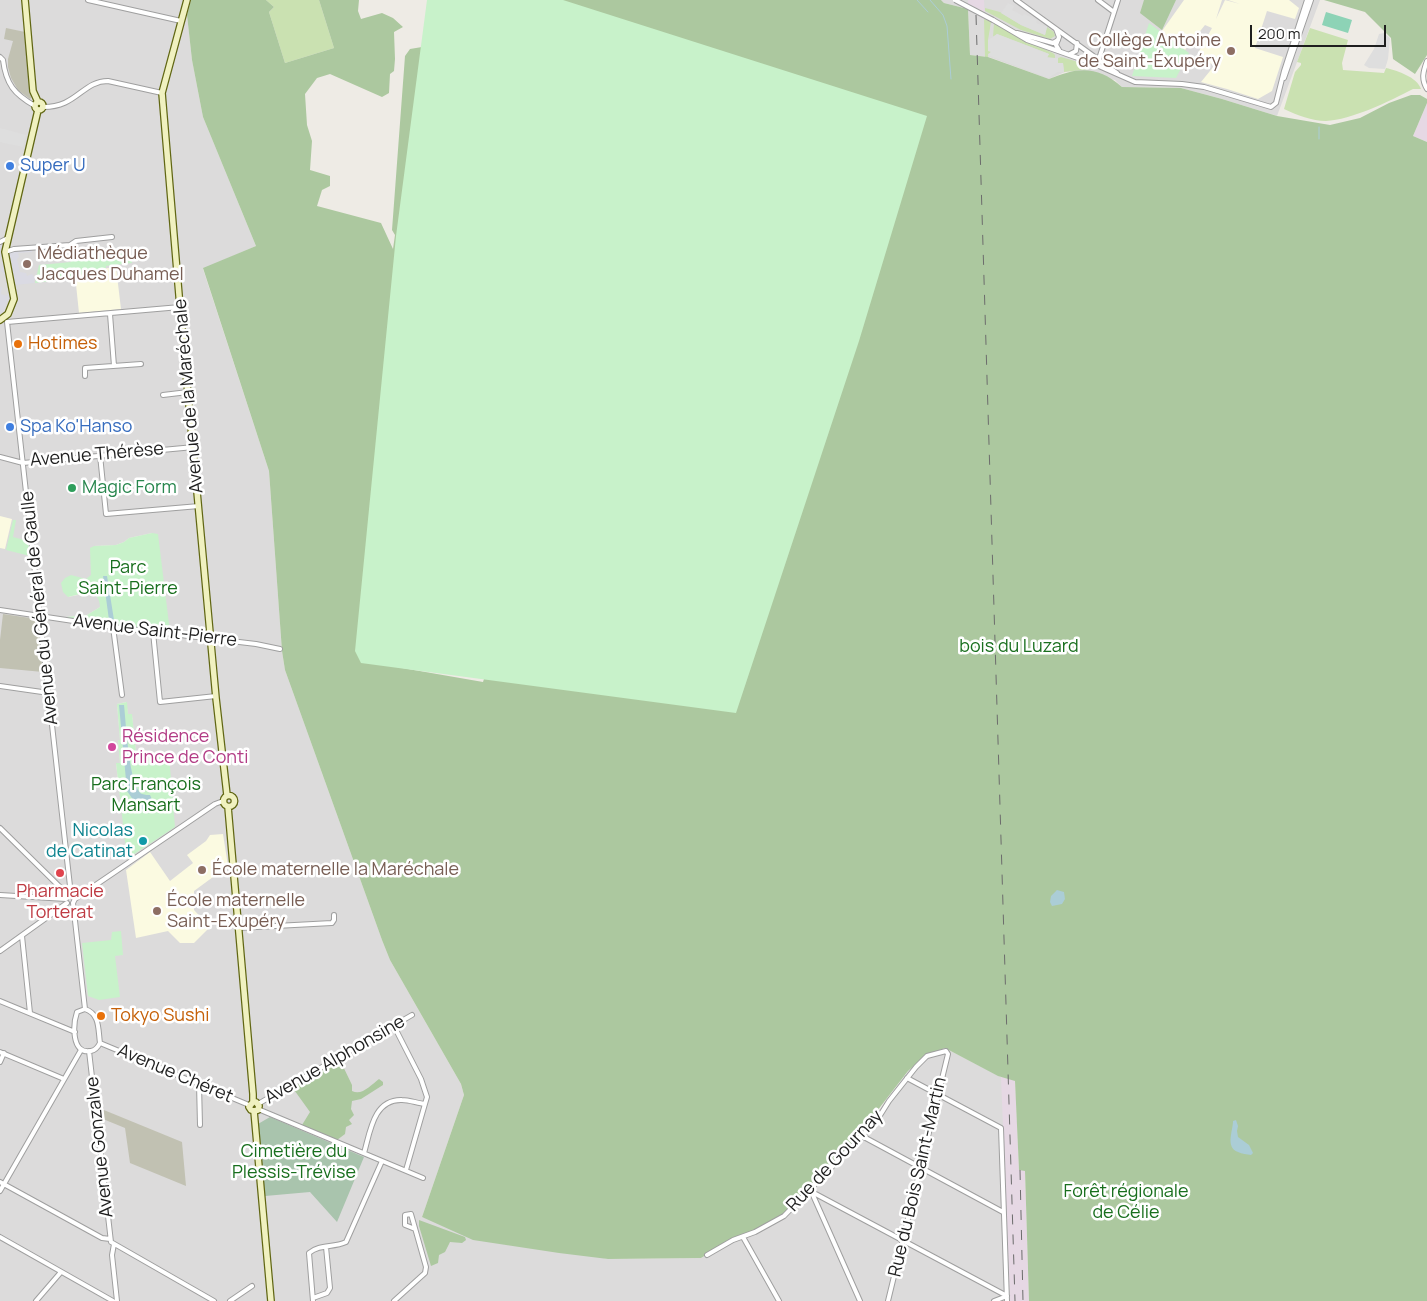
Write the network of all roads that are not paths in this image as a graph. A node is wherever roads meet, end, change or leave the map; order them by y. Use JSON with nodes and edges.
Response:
{"nodes":[{"id":1,"x":25,"y":0,"type":"edge"},
{"id":2,"x":88,"y":0,"type":"edge"},
{"id":3,"x":188,"y":0,"type":"edge"},
{"id":4,"x":955,"y":0,"type":"edge"},
{"id":5,"x":1098,"y":0,"type":"edge"},
{"id":6,"x":1118,"y":0,"type":"edge"},
{"id":7,"x":1307,"y":0,"type":"edge"},
{"id":8,"x":1311,"y":0,"type":"edge"},
{"id":9,"x":1018,"y":1,"type":"edge"},
{"id":10,"x":1114,"y":12,"type":"junction"},
{"id":11,"x":181,"y":21,"type":"junction"},
{"id":12,"x":1056,"y":28,"type":"junction"},
{"id":13,"x":1013,"y":31,"type":"junction"},
{"id":14,"x":1065,"y":34,"type":"junction"},
{"id":15,"x":1058,"y":39,"type":"junction"},
{"id":16,"x":1077,"y":43,"type":"junction"},
{"id":17,"x":1059,"y":50,"type":"junction"},
{"id":18,"x":1069,"y":55,"type":"junction"},
{"id":19,"x":0,"y":57,"type":"edge"},
{"id":20,"x":1099,"y":58,"type":"junction"},
{"id":21,"x":1427,"y":61,"type":"edge"},
{"id":22,"x":1096,"y":65,"type":"junction"},
{"id":23,"x":1121,"y":76,"type":"junction"},
{"id":24,"x":1282,"y":82,"type":"junction"},
{"id":25,"x":1427,"y":89,"type":"edge"},
{"id":26,"x":162,"y":93,"type":"junction"},
{"id":27,"x":38,"y":106,"type":"junction"},
{"id":28,"x":112,"y":237,"type":"dead end"},
{"id":29,"x":8,"y":238,"type":"junction"},
{"id":30,"x":0,"y":242,"type":"edge"},
{"id":31,"x":5,"y":252,"type":"junction"},
{"id":32,"x":180,"y":307,"type":"junction"},
{"id":33,"x":8,"y":314,"type":"junction"},
{"id":34,"x":110,"y":314,"type":"junction"},
{"id":35,"x":0,"y":321,"type":"edge"},
{"id":36,"x":7,"y":322,"type":"junction"},
{"id":37,"x":141,"y":364,"type":"dead end"},
{"id":38,"x":114,"y":366,"type":"junction"},
{"id":39,"x":86,"y":376,"type":"dead end"},
{"id":40,"x":188,"y":392,"type":"junction"},
{"id":41,"x":163,"y":395,"type":"dead end"},
{"id":42,"x":194,"y":447,"type":"junction"},
{"id":43,"x":100,"y":455,"type":"junction"},
{"id":44,"x":0,"y":457,"type":"edge"},
{"id":45,"x":23,"y":462,"type":"junction"},
{"id":46,"x":199,"y":506,"type":"junction"},
{"id":47,"x":0,"y":610,"type":"edge"},
{"id":48,"x":40,"y":616,"type":"junction"},
{"id":49,"x":114,"y":627,"type":"junction"},
{"id":50,"x":154,"y":632,"type":"junction"},
{"id":51,"x":211,"y":638,"type":"junction"},
{"id":52,"x":280,"y":649,"type":"dead end"},
{"id":53,"x":0,"y":686,"type":"edge"},
{"id":54,"x":50,"y":693,"type":"junction"},
{"id":55,"x":122,"y":695,"type":"dead end"},
{"id":56,"x":216,"y":696,"type":"junction"},
{"id":57,"x":225,"y":798,"type":"junction"},
{"id":58,"x":228,"y":807,"type":"junction"},
{"id":59,"x":0,"y":828,"type":"edge"},
{"id":60,"x":0,"y":895,"type":"edge"},
{"id":61,"x":68,"y":898,"type":"junction"},
{"id":62,"x":75,"y":898,"type":"junction"},
{"id":63,"x":72,"y":903,"type":"junction"},
{"id":64,"x":334,"y":915,"type":"dead end"},
{"id":65,"x":238,"y":928,"type":"junction"},
{"id":66,"x":22,"y":936,"type":"junction"},
{"id":67,"x":0,"y":951,"type":"edge"},
{"id":68,"x":0,"y":1001,"type":"edge"},
{"id":69,"x":85,"y":1009,"type":"junction"},
{"id":70,"x":30,"y":1013,"type":"junction"},
{"id":71,"x":412,"y":1015,"type":"dead end"},
{"id":72,"x":394,"y":1026,"type":"junction"},
{"id":73,"x":75,"y":1032,"type":"junction"},
{"id":74,"x":100,"y":1043,"type":"junction"},
{"id":75,"x":80,"y":1050,"type":"junction"},
{"id":76,"x":89,"y":1051,"type":"junction"},
{"id":77,"x":947,"y":1052,"type":"joint"},
{"id":78,"x":2,"y":1053,"type":"edge"},
{"id":79,"x":0,"y":1062,"type":"edge"},
{"id":80,"x":907,"y":1078,"type":"junction"},
{"id":81,"x":64,"y":1079,"type":"junction"},
{"id":82,"x":198,"y":1084,"type":"junction"},
{"id":83,"x":938,"y":1094,"type":"junction"},
{"id":84,"x":425,"y":1104,"type":"junction"},
{"id":85,"x":255,"y":1106,"type":"junction"},
{"id":86,"x":200,"y":1125,"type":"dead end"},
{"id":87,"x":862,"y":1136,"type":"junction"},
{"id":88,"x":364,"y":1153,"type":"junction"},
{"id":89,"x":382,"y":1161,"type":"junction"},
{"id":90,"x":920,"y":1168,"type":"junction"},
{"id":91,"x":406,"y":1170,"type":"junction"},
{"id":92,"x":423,"y":1178,"type":"dead end"},
{"id":93,"x":2,"y":1183,"type":"edge"},
{"id":94,"x":0,"y":1191,"type":"edge"},
{"id":95,"x":811,"y":1192,"type":"junction"},
{"id":96,"x":1004,"y":1212,"type":"junction"},
{"id":97,"x":415,"y":1229,"type":"dead end"},
{"id":98,"x":0,"y":1237,"type":"edge"},
{"id":99,"x":743,"y":1237,"type":"junction"},
{"id":100,"x":903,"y":1241,"type":"junction"},
{"id":101,"x":111,"y":1242,"type":"junction"},
{"id":102,"x":326,"y":1247,"type":"junction"},
{"id":103,"x":707,"y":1255,"type":"dead end"},
{"id":104,"x":61,"y":1272,"type":"junction"},
{"id":105,"x":252,"y":1286,"type":"dead end"},
{"id":106,"x":313,"y":1299,"type":"edge"},
{"id":107,"x":1006,"y":1299,"type":"edge"},
{"id":108,"x":36,"y":1301,"type":"edge"},
{"id":109,"x":115,"y":1301,"type":"edge"},
{"id":110,"x":214,"y":1301,"type":"edge"},
{"id":111,"x":230,"y":1301,"type":"edge"},
{"id":112,"x":271,"y":1301,"type":"edge"},
{"id":113,"x":394,"y":1301,"type":"edge"},
{"id":114,"x":780,"y":1301,"type":"edge"},
{"id":115,"x":860,"y":1301,"type":"edge"},
{"id":116,"x":888,"y":1301,"type":"edge"},
{"id":117,"x":994,"y":1301,"type":"edge"}],
"edges":[{"from":1,"to":27,"type":"street"},
{"from":2,"to":11,"type":"street"},
{"from":3,"to":11,"type":"street","name":"Avenue de la Maréchale"},
{"from":4,"to":13,"type":"street","bridge":true},
{"from":5,"to":10,"type":"street"},
{"from":6,"to":10,"type":"street"},
{"from":7,"to":24,"type":"street"},
{"from":8,"to":24,"type":"street"},
{"from":9,"to":12,"type":"street"},
{"from":10,"to":20,"type":"street"},
{"from":11,"to":26,"type":"street","name":"Avenue de la Maréchale"},
{"from":12,"to":14,"type":"street"},
{"from":12,"to":15,"type":"street"},
{"from":13,"to":15,"type":"street"},
{"from":13,"to":17,"type":"street"},
{"from":14,"to":15,"type":"street"},
{"from":14,"to":16,"type":"street"},
{"from":15,"to":17,"type":"street"},
{"from":16,"to":18,"type":"street"},
{"from":16,"to":20,"type":"street"},
{"from":17,"to":18,"type":"street"},
{"from":18,"to":22,"type":"street"},
{"from":19,"to":27,"type":"street"},
{"from":20,"to":22,"type":"street"},
{"from":20,"to":23,"type":"street"},
{"from":21,"to":25,"type":"street"},
{"from":22,"to":23,"type":"street"},
{"from":23,"to":24,"type":"street"},
{"from":26,"to":27,"type":"street"},
{"from":26,"to":32,"type":"street","name":"Avenue de la Maréchale"},
{"from":27,"to":29,"type":"street"},
{"from":28,"to":31,"type":"street"},
{"from":29,"to":30,"type":"street"},
{"from":29,"to":31,"type":"street"},
{"from":31,"to":33,"type":"street"},
{"from":32,"to":34,"type":"street"},
{"from":32,"to":40,"type":"street","name":"Avenue de la Maréchale"},
{"from":33,"to":35,"type":"street"},
{"from":33,"to":36,"type":"street"},
{"from":34,"to":36,"type":"street"},
{"from":34,"to":38,"type":"street"},
{"from":35,"to":36,"type":"street"},
{"from":36,"to":45,"type":"street","name":"Avenue du Général de Gaulle"},
{"from":37,"to":38,"type":"street"},
{"from":38,"to":39,"type":"street"},
{"from":40,"to":41,"type":"street"},
{"from":40,"to":42,"type":"street","name":"Avenue de la Maréchale"},
{"from":42,"to":43,"type":"street","name":"Avenue Thérèse"},
{"from":42,"to":46,"type":"street","name":"Avenue de la Maréchale"},
{"from":43,"to":45,"type":"street","name":"Avenue Thérèse"},
{"from":43,"to":46,"type":"street"},
{"from":44,"to":45,"type":"street","name":"Avenue Thérèse"},
{"from":45,"to":48,"type":"street","name":"Avenue du Général de Gaulle"},
{"from":46,"to":51,"type":"street","name":"Avenue de la Maréchale"},
{"from":47,"to":48,"type":"street","name":"Avenue Saint-Pierre"},
{"from":48,"to":49,"type":"street","name":"Avenue Saint-Pierre"},
{"from":48,"to":54,"type":"street","name":"Avenue du Général de Gaulle"},
{"from":49,"to":50,"type":"street","name":"Avenue Saint-Pierre"},
{"from":49,"to":55,"type":"street"},
{"from":50,"to":51,"type":"street","name":"Avenue Saint-Pierre"},
{"from":50,"to":56,"type":"street"},
{"from":51,"to":52,"type":"street","name":"Avenue Saint-Pierre"},
{"from":51,"to":56,"type":"street","name":"Avenue de la Maréchale"},
{"from":53,"to":54,"type":"street"},
{"from":54,"to":61,"type":"street","name":"Avenue du Général de Gaulle"},
{"from":56,"to":57,"type":"street","name":"Avenue de la Maréchale"},
{"from":57,"to":58,"type":"street"},
{"from":57,"to":58,"type":"street"},
{"from":57,"to":62,"type":"street"},
{"from":58,"to":65,"type":"street"},
{"from":59,"to":61,"type":"street"},
{"from":60,"to":61,"type":"street"},
{"from":61,"to":62,"type":"street"},
{"from":61,"to":63,"type":"street"},
{"from":61,"to":66,"type":"street"},
{"from":62,"to":63,"type":"street"},
{"from":63,"to":69,"type":"street"},
{"from":64,"to":65,"type":"street"},
{"from":65,"to":85,"type":"street"},
{"from":66,"to":67,"type":"street"},
{"from":66,"to":70,"type":"street"},
{"from":68,"to":70,"type":"street"},
{"from":69,"to":73,"type":"street"},
{"from":69,"to":74,"type":"street"},
{"from":70,"to":73,"type":"street"},
{"from":71,"to":72,"type":"street","name":"Avenue Alphonsine"},
{"from":72,"to":84,"type":"street"},
{"from":72,"to":85,"type":"street","name":"Avenue Alphonsine"},
{"from":73,"to":75,"type":"street"},
{"from":74,"to":76,"type":"street"},
{"from":74,"to":82,"type":"street","name":"Avenue Chéret"},
{"from":75,"to":76,"type":"street"},
{"from":75,"to":81,"type":"street"},
{"from":76,"to":101,"type":"street","name":"Avenue Gonzalve"},
{"from":77,"to":80,"type":"street","name":"Rue de Gournay"},
{"from":77,"to":83,"type":"street","name":"Rue du Bois Saint-Martin"},
{"from":78,"to":79,"type":"street"},
{"from":78,"to":81,"type":"street"},
{"from":80,"to":83,"type":"street"},
{"from":80,"to":87,"type":"street","name":"Rue de Gournay"},
{"from":81,"to":93,"type":"street"},
{"from":82,"to":85,"type":"street","name":"Avenue Chéret"},
{"from":82,"to":86,"type":"street"},
{"from":83,"to":90,"type":"street","name":"Rue du Bois Saint-Martin"},
{"from":83,"to":96,"type":"street"},
{"from":84,"to":88,"type":"street"},
{"from":84,"to":91,"type":"street"},
{"from":85,"to":88,"type":"street","name":"Avenue Chéret"},
{"from":85,"to":112,"type":"street"},
{"from":87,"to":90,"type":"street"},
{"from":87,"to":95,"type":"street","name":"Rue de Gournay"},
{"from":88,"to":89,"type":"street","name":"Avenue Chéret"},
{"from":89,"to":91,"type":"street","name":"Avenue Chéret"},
{"from":89,"to":102,"type":"street"},
{"from":90,"to":96,"type":"street"},
{"from":90,"to":100,"type":"street","name":"Rue du Bois Saint-Martin"},
{"from":91,"to":92,"type":"street","name":"Avenue Chéret"},
{"from":93,"to":94,"type":"street"},
{"from":93,"to":101,"type":"street"},
{"from":95,"to":99,"type":"street","name":"Rue de Gournay"},
{"from":95,"to":100,"type":"street"},
{"from":95,"to":115,"type":"street"},
{"from":96,"to":107,"type":"street"},
{"from":97,"to":113,"type":"street"},
{"from":98,"to":104,"type":"street"},
{"from":99,"to":103,"type":"street","name":"Rue de Gournay"},
{"from":99,"to":114,"type":"street"},
{"from":100,"to":107,"type":"street"},
{"from":100,"to":116,"type":"street","name":"Rue du Bois Saint-Martin"},
{"from":101,"to":109,"type":"street","name":"Avenue Gonzalve"},
{"from":101,"to":110,"type":"street"},
{"from":102,"to":106,"type":"street"},
{"from":102,"to":106,"type":"street"},
{"from":104,"to":108,"type":"street"},
{"from":104,"to":109,"type":"street"},
{"from":105,"to":111,"type":"street"},
{"from":107,"to":117,"type":"street"}]}
